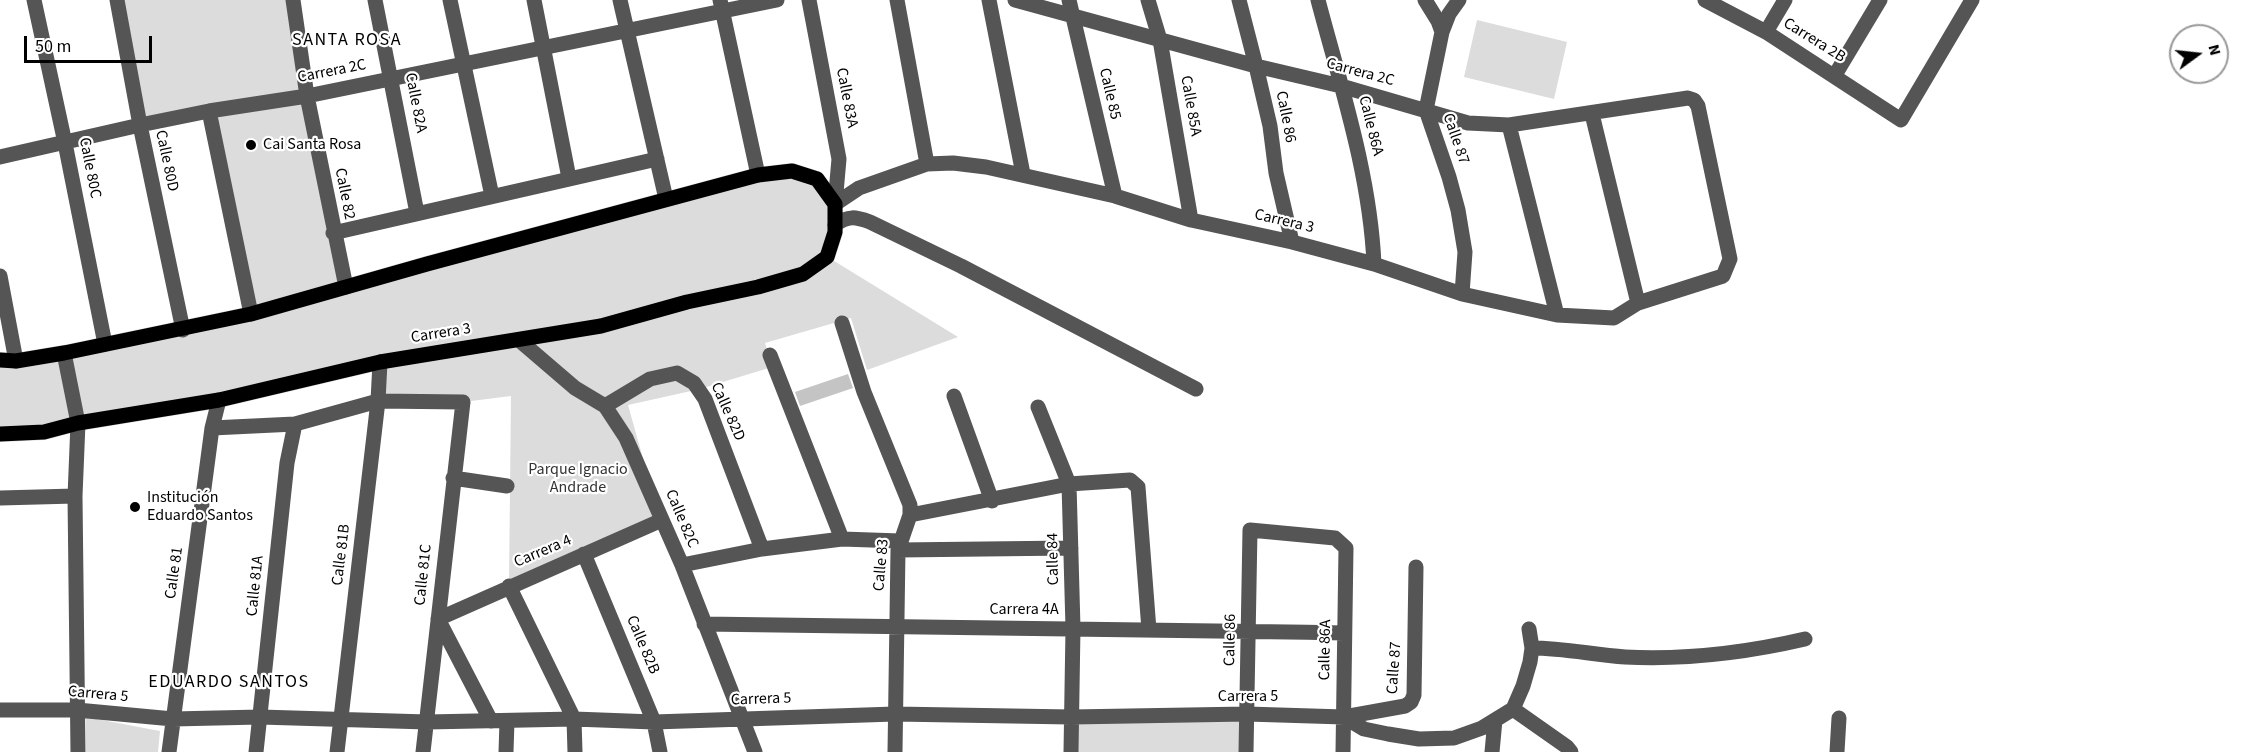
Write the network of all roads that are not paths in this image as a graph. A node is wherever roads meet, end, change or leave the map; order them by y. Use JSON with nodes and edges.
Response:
{"nodes":[{"id":1,"x":34,"y":0,"type":"edge"},
{"id":2,"x":117,"y":0,"type":"edge"},
{"id":3,"x":292,"y":0,"type":"edge"},
{"id":4,"x":375,"y":0,"type":"edge"},
{"id":5,"x":450,"y":0,"type":"edge"},
{"id":6,"x":534,"y":0,"type":"edge"},
{"id":7,"x":620,"y":0,"type":"edge"},
{"id":8,"x":777,"y":0,"type":"edge"},
{"id":9,"x":809,"y":0,"type":"edge"},
{"id":10,"x":897,"y":0,"type":"edge"},
{"id":11,"x":989,"y":0,"type":"edge"},
{"id":12,"x":1015,"y":0,"type":"edge"},
{"id":13,"x":1069,"y":0,"type":"edge"},
{"id":14,"x":1148,"y":0,"type":"edge"},
{"id":15,"x":1239,"y":0,"type":"edge"},
{"id":16,"x":1318,"y":0,"type":"edge"},
{"id":17,"x":1425,"y":0,"type":"edge"},
{"id":18,"x":1460,"y":0,"type":"edge"},
{"id":19,"x":1705,"y":0,"type":"edge"},
{"id":20,"x":1785,"y":0,"type":"edge"},
{"id":21,"x":1880,"y":0,"type":"edge"},
{"id":22,"x":1972,"y":0,"type":"edge"},
{"id":23,"x":721,"y":6,"type":"edge"},
{"id":24,"x":1073,"y":16,"type":"junction"},
{"id":25,"x":627,"y":31,"type":"junction"},
{"id":26,"x":1442,"y":32,"type":"junction"},
{"id":27,"x":1766,"y":32,"type":"junction"},
{"id":28,"x":1160,"y":40,"type":"junction"},
{"id":29,"x":545,"y":47,"type":"junction"},
{"id":30,"x":464,"y":64,"type":"junction"},
{"id":31,"x":1256,"y":66,"type":"junction"},
{"id":32,"x":1835,"y":75,"type":"junction"},
{"id":33,"x":392,"y":79,"type":"junction"},
{"id":34,"x":1341,"y":86,"type":"junction"},
{"id":35,"x":307,"y":96,"type":"junction"},
{"id":36,"x":1426,"y":110,"type":"junction"},
{"id":37,"x":209,"y":111,"type":"junction"},
{"id":38,"x":1592,"y":114,"type":"junction"},
{"id":39,"x":140,"y":125,"type":"junction"},
{"id":40,"x":1509,"y":125,"type":"junction"},
{"id":41,"x":65,"y":142,"type":"junction"},
{"id":42,"x":0,"y":157,"type":"edge"},
{"id":43,"x":657,"y":159,"type":"junction"},
{"id":44,"x":927,"y":164,"type":"junction"},
{"id":45,"x":1023,"y":174,"type":"junction"},
{"id":46,"x":758,"y":175,"type":"junction"},
{"id":47,"x":569,"y":178,"type":"junction"},
{"id":48,"x":492,"y":196,"type":"junction"},
{"id":49,"x":1115,"y":196,"type":"junction"},
{"id":50,"x":666,"y":199,"type":"junction"},
{"id":51,"x":836,"y":204,"type":"junction"},
{"id":52,"x":417,"y":213,"type":"junction"},
{"id":53,"x":1191,"y":220,"type":"junction"},
{"id":54,"x":835,"y":225,"type":"junction"},
{"id":55,"x":333,"y":233,"type":"junction"},
{"id":56,"x":1292,"y":242,"type":"junction"},
{"id":57,"x":1374,"y":264,"type":"junction"},
{"id":58,"x":0,"y":276,"type":"edge"},
{"id":59,"x":1723,"y":276,"type":"joint"},
{"id":60,"x":346,"y":287,"type":"junction"},
{"id":61,"x":1462,"y":294,"type":"junction"},
{"id":62,"x":1638,"y":303,"type":"junction"},
{"id":63,"x":251,"y":314,"type":"junction"},
{"id":64,"x":1557,"y":315,"type":"junction"},
{"id":65,"x":842,"y":324,"type":"dead end"},
{"id":66,"x":183,"y":330,"type":"junction"},
{"id":67,"x":519,"y":340,"type":"junction"},
{"id":68,"x":105,"y":344,"type":"junction"},
{"id":69,"x":64,"y":353,"type":"junction"},
{"id":70,"x":770,"y":355,"type":"dead end"},
{"id":71,"x":0,"y":360,"type":"edge"},
{"id":72,"x":16,"y":361,"type":"junction"},
{"id":73,"x":380,"y":362,"type":"junction"},
{"id":74,"x":1196,"y":388,"type":"dead end"},
{"id":75,"x":954,"y":396,"type":"dead end"},
{"id":76,"x":219,"y":400,"type":"junction"},
{"id":77,"x":378,"y":401,"type":"junction"},
{"id":78,"x":605,"y":406,"type":"junction"},
{"id":79,"x":1038,"y":407,"type":"dead end"},
{"id":80,"x":78,"y":423,"type":"junction"},
{"id":81,"x":295,"y":424,"type":"junction"},
{"id":82,"x":212,"y":428,"type":"junction"},
{"id":83,"x":0,"y":434,"type":"edge"},
{"id":84,"x":453,"y":478,"type":"junction"},
{"id":85,"x":1069,"y":484,"type":"junction"},
{"id":86,"x":507,"y":486,"type":"dead end"},
{"id":87,"x":75,"y":496,"type":"junction"},
{"id":88,"x":0,"y":498,"type":"edge"},
{"id":89,"x":992,"y":501,"type":"junction"},
{"id":90,"x":910,"y":515,"type":"junction"},
{"id":91,"x":662,"y":520,"type":"junction"},
{"id":92,"x":842,"y":539,"type":"junction"},
{"id":93,"x":899,"y":546,"type":"junction"},
{"id":94,"x":1071,"y":548,"type":"junction"},
{"id":95,"x":1346,"y":548,"type":"joint"},
{"id":96,"x":762,"y":549,"type":"junction"},
{"id":97,"x":584,"y":554,"type":"junction"},
{"id":98,"x":681,"y":565,"type":"junction"},
{"id":99,"x":1416,"y":567,"type":"dead end"},
{"id":100,"x":509,"y":586,"type":"junction"},
{"id":101,"x":438,"y":619,"type":"junction"},
{"id":102,"x":704,"y":624,"type":"junction"},
{"id":103,"x":896,"y":628,"type":"junction"},
{"id":104,"x":1073,"y":628,"type":"junction"},
{"id":105,"x":1529,"y":629,"type":"dead end"},
{"id":106,"x":1149,"y":630,"type":"junction"},
{"id":107,"x":1250,"y":631,"type":"junction"},
{"id":108,"x":1344,"y":633,"type":"junction"},
{"id":109,"x":1804,"y":639,"type":"dead end"},
{"id":110,"x":1532,"y":648,"type":"junction"},
{"id":111,"x":1513,"y":709,"type":"junction"},
{"id":112,"x":0,"y":710,"type":"edge"},
{"id":113,"x":77,"y":710,"type":"junction"},
{"id":114,"x":895,"y":714,"type":"junction"},
{"id":115,"x":1246,"y":714,"type":"junction"},
{"id":116,"x":260,"y":717,"type":"junction"},
{"id":117,"x":1071,"y":717,"type":"junction"},
{"id":118,"x":1344,"y":717,"type":"junction"},
{"id":119,"x":743,"y":718,"type":"junction"},
{"id":120,"x":1839,"y":718,"type":"dead end"},
{"id":121,"x":173,"y":719,"type":"junction"},
{"id":122,"x":340,"y":719,"type":"junction"},
{"id":123,"x":574,"y":719,"type":"junction"},
{"id":124,"x":1495,"y":720,"type":"junction"},
{"id":125,"x":491,"y":721,"type":"junction"},
{"id":126,"x":507,"y":721,"type":"junction"},
{"id":127,"x":427,"y":722,"type":"junction"},
{"id":128,"x":654,"y":722,"type":"junction"},
{"id":129,"x":78,"y":752,"type":"edge"},
{"id":130,"x":170,"y":752,"type":"edge"},
{"id":131,"x":256,"y":752,"type":"edge"},
{"id":132,"x":337,"y":752,"type":"edge"},
{"id":133,"x":423,"y":752,"type":"edge"},
{"id":134,"x":506,"y":752,"type":"edge"},
{"id":135,"x":575,"y":752,"type":"edge"},
{"id":136,"x":660,"y":752,"type":"edge"},
{"id":137,"x":755,"y":752,"type":"edge"},
{"id":138,"x":896,"y":752,"type":"edge"},
{"id":139,"x":1071,"y":752,"type":"edge"},
{"id":140,"x":1245,"y":752,"type":"edge"},
{"id":141,"x":1343,"y":752,"type":"edge"},
{"id":142,"x":1492,"y":752,"type":"edge"},
{"id":143,"x":1571,"y":752,"type":"edge"},
{"id":144,"x":1837,"y":752,"type":"edge"}],
"edges":[{"from":1,"to":41,"type":"street","name":"Calle 80C"},
{"from":2,"to":39,"type":"street","name":"Calle 80D"},
{"from":3,"to":35,"type":"street","name":"Calle 82"},
{"from":4,"to":33,"type":"street","name":"Calle 82A"},
{"from":5,"to":30,"type":"street"},
{"from":6,"to":29,"type":"street"},
{"from":7,"to":25,"type":"street"},
{"from":8,"to":23,"type":"street","name":"Carrera 2C"},
{"from":9,"to":51,"type":"street","name":"Calle 83A"},
{"from":10,"to":44,"type":"street"},
{"from":11,"to":45,"type":"street"},
{"from":12,"to":24,"type":"street","name":"Carrera 2C"},
{"from":13,"to":24,"type":"street","name":"Calle 85"},
{"from":14,"to":28,"type":"street","name":"Calle 85A"},
{"from":15,"to":31,"type":"street","name":"Calle 86"},
{"from":16,"to":34,"type":"street","name":"Calle 86A"},
{"from":17,"to":26,"type":"street"},
{"from":18,"to":26,"type":"street","name":"Calle 87"},
{"from":19,"to":27,"type":"street","name":"Carrera 2B"},
{"from":20,"to":27,"type":"street"},
{"from":21,"to":32,"type":"street"},
{"from":22,"to":32,"type":"street","name":"Carrera 2B"},
{"from":23,"to":25,"type":"street","name":"Carrera 2C"},
{"from":23,"to":46,"type":"street"},
{"from":24,"to":28,"type":"street","name":"Carrera 2C"},
{"from":24,"to":49,"type":"street","name":"Calle 85"},
{"from":25,"to":29,"type":"street","name":"Carrera 2C"},
{"from":25,"to":43,"type":"street"},
{"from":26,"to":36,"type":"street","name":"Calle 87"},
{"from":27,"to":32,"type":"street","name":"Carrera 2B"},
{"from":28,"to":31,"type":"street","name":"Carrera 2C"},
{"from":28,"to":53,"type":"street","name":"Calle 85A"},
{"from":29,"to":30,"type":"street","name":"Carrera 2C"},
{"from":29,"to":47,"type":"street"},
{"from":30,"to":33,"type":"street","name":"Carrera 2C"},
{"from":30,"to":48,"type":"street"},
{"from":31,"to":34,"type":"street","name":"Carrera 2C"},
{"from":31,"to":56,"type":"street","name":"Calle 86"},
{"from":33,"to":35,"type":"street","name":"Carrera 2C"},
{"from":33,"to":52,"type":"street","name":"Calle 82A"},
{"from":34,"to":36,"type":"street","name":"Carrera 2C"},
{"from":34,"to":57,"type":"street","name":"Calle 86A"},
{"from":35,"to":37,"type":"street","name":"Carrera 2C"},
{"from":35,"to":55,"type":"street","name":"Calle 82"},
{"from":36,"to":40,"type":"street","name":"Carrera 2C"},
{"from":36,"to":61,"type":"street","name":"Calle 87"},
{"from":37,"to":39,"type":"street","name":"Carrera 2C"},
{"from":37,"to":63,"type":"street"},
{"from":38,"to":40,"type":"street","name":"Carrera 2C"},
{"from":38,"to":59,"type":"street","name":"Carrera 2C"},
{"from":38,"to":62,"type":"street"},
{"from":39,"to":41,"type":"street","name":"Carrera 2C"},
{"from":39,"to":66,"type":"street","name":"Calle 80D"},
{"from":40,"to":64,"type":"street"},
{"from":41,"to":42,"type":"street","name":"Carrera 2C"},
{"from":41,"to":68,"type":"street","name":"Calle 80C"},
{"from":43,"to":47,"type":"street"},
{"from":43,"to":50,"type":"street"},
{"from":44,"to":45,"type":"street","name":"Carrera 3"},
{"from":44,"to":51,"type":"street","name":"Carrera 3"},
{"from":45,"to":49,"type":"street","name":"Carrera 3"},
{"from":46,"to":50,"type":"main road"},
{"from":46,"to":51,"type":"main road"},
{"from":47,"to":48,"type":"street"},
{"from":48,"to":52,"type":"street"},
{"from":49,"to":53,"type":"street","name":"Carrera 3"},
{"from":50,"to":60,"type":"main road"},
{"from":51,"to":54,"type":"main road","name":"Carrera 3"},
{"from":52,"to":55,"type":"street"},
{"from":53,"to":56,"type":"street","name":"Carrera 3"},
{"from":54,"to":67,"type":"main road","name":"Carrera 3"},
{"from":54,"to":74,"type":"street"},
{"from":55,"to":60,"type":"street","name":"Calle 82"},
{"from":56,"to":57,"type":"street","name":"Carrera 3"},
{"from":57,"to":61,"type":"street","name":"Carrera 3"},
{"from":58,"to":72,"type":"street"},
{"from":59,"to":62,"type":"street","name":"Carrera 3"},
{"from":60,"to":63,"type":"main road"},
{"from":61,"to":64,"type":"street","name":"Carrera 3"},
{"from":62,"to":64,"type":"street","name":"Carrera 3"},
{"from":63,"to":66,"type":"main road"},
{"from":65,"to":90,"type":"street"},
{"from":66,"to":68,"type":"main road"},
{"from":67,"to":73,"type":"main road","name":"Carrera 3"},
{"from":67,"to":78,"type":"street","name":"Calle 82C"},
{"from":68,"to":69,"type":"main road"},
{"from":69,"to":72,"type":"main road"},
{"from":69,"to":80,"type":"street"},
{"from":70,"to":92,"type":"street"},
{"from":71,"to":72,"type":"main road"},
{"from":73,"to":76,"type":"main road","name":"Carrera 3"},
{"from":73,"to":77,"type":"street","name":"Calle 81B"},
{"from":75,"to":89,"type":"street"},
{"from":76,"to":80,"type":"main road","name":"Carrera 3"},
{"from":76,"to":82,"type":"street","name":"Calle 81"},
{"from":77,"to":81,"type":"street"},
{"from":77,"to":84,"type":"street","name":"Calle 81C"},
{"from":77,"to":122,"type":"street","name":"Calle 81B"},
{"from":78,"to":91,"type":"street","name":"Calle 82C"},
{"from":78,"to":96,"type":"street","name":"Calle 82D"},
{"from":79,"to":85,"type":"street","name":"Calle 84"},
{"from":80,"to":83,"type":"main road","name":"Carrera 3"},
{"from":80,"to":87,"type":"street"},
{"from":81,"to":82,"type":"street"},
{"from":81,"to":116,"type":"street","name":"Calle 81A"},
{"from":82,"to":121,"type":"street","name":"Calle 81"},
{"from":84,"to":86,"type":"street"},
{"from":84,"to":101,"type":"street","name":"Calle 81C"},
{"from":85,"to":89,"type":"street"},
{"from":85,"to":94,"type":"street","name":"Calle 84"},
{"from":85,"to":106,"type":"street"},
{"from":87,"to":88,"type":"street"},
{"from":87,"to":113,"type":"street"},
{"from":89,"to":90,"type":"street"},
{"from":90,"to":93,"type":"street","name":"Calle 83"},
{"from":91,"to":97,"type":"street","name":"Carrera 4"},
{"from":91,"to":98,"type":"street","name":"Calle 82C"},
{"from":92,"to":93,"type":"street"},
{"from":92,"to":96,"type":"street"},
{"from":93,"to":94,"type":"street"},
{"from":93,"to":103,"type":"street","name":"Calle 83"},
{"from":94,"to":104,"type":"street","name":"Calle 84"},
{"from":95,"to":107,"type":"street","name":"Calle 86"},
{"from":95,"to":108,"type":"street","name":"Calle 86A"},
{"from":96,"to":98,"type":"street"},
{"from":97,"to":100,"type":"street","name":"Carrera 4"},
{"from":97,"to":128,"type":"street","name":"Calle 82B"},
{"from":98,"to":102,"type":"street","name":"Calle 82C"},
{"from":99,"to":118,"type":"street","name":"Calle 87"},
{"from":100,"to":101,"type":"street","name":"Carrera 4"},
{"from":100,"to":123,"type":"street"},
{"from":101,"to":125,"type":"street"},
{"from":101,"to":127,"type":"street","name":"Calle 81C"},
{"from":102,"to":103,"type":"street","name":"Carrera 4A"},
{"from":102,"to":119,"type":"street","name":"Calle 82C"},
{"from":103,"to":104,"type":"street","name":"Carrera 4A"},
{"from":103,"to":114,"type":"street","name":"Calle 83"},
{"from":104,"to":106,"type":"street","name":"Carrera 4A"},
{"from":104,"to":117,"type":"street","name":"Calle 84"},
{"from":105,"to":110,"type":"street"},
{"from":106,"to":107,"type":"street","name":"Carrera 4A"},
{"from":107,"to":108,"type":"street","name":"Carrera 4A"},
{"from":107,"to":115,"type":"street","name":"Calle 86"},
{"from":108,"to":118,"type":"street","name":"Calle 86A"},
{"from":109,"to":110,"type":"street"},
{"from":110,"to":111,"type":"street"},
{"from":111,"to":124,"type":"street","name":"Carrera 5"},
{"from":111,"to":143,"type":"street"},
{"from":112,"to":113,"type":"street","name":"Carrera 5"},
{"from":113,"to":121,"type":"street","name":"Carrera 5"},
{"from":113,"to":129,"type":"street"},
{"from":114,"to":117,"type":"street","name":"Carrera 5"},
{"from":114,"to":119,"type":"street","name":"Carrera 5"},
{"from":114,"to":138,"type":"street","name":"Calle 83"},
{"from":115,"to":117,"type":"street","name":"Carrera 5"},
{"from":115,"to":118,"type":"street","name":"Carrera 5"},
{"from":115,"to":140,"type":"street","name":"Calle 86"},
{"from":116,"to":121,"type":"street","name":"Carrera 5"},
{"from":116,"to":122,"type":"street","name":"Carrera 5"},
{"from":116,"to":131,"type":"street","name":"Calle 81A"},
{"from":117,"to":139,"type":"street","name":"Calle 84"},
{"from":118,"to":124,"type":"street","name":"Carrera 5"},
{"from":118,"to":141,"type":"street","name":"Calle 86A"},
{"from":119,"to":128,"type":"street","name":"Carrera 5"},
{"from":119,"to":137,"type":"street","name":"Calle 82C"},
{"from":120,"to":144,"type":"street"},
{"from":121,"to":130,"type":"street","name":"Calle 81"},
{"from":122,"to":127,"type":"street","name":"Carrera 5"},
{"from":122,"to":132,"type":"street","name":"Calle 81B"},
{"from":123,"to":126,"type":"street","name":"Carrera 5"},
{"from":123,"to":128,"type":"street","name":"Carrera 5"},
{"from":123,"to":135,"type":"street"},
{"from":124,"to":142,"type":"street"},
{"from":125,"to":126,"type":"street","name":"Carrera 5"},
{"from":125,"to":127,"type":"street","name":"Carrera 5"},
{"from":126,"to":134,"type":"street"},
{"from":127,"to":133,"type":"street","name":"Calle 81C"},
{"from":128,"to":136,"type":"street","name":"Calle 82B"}]}
